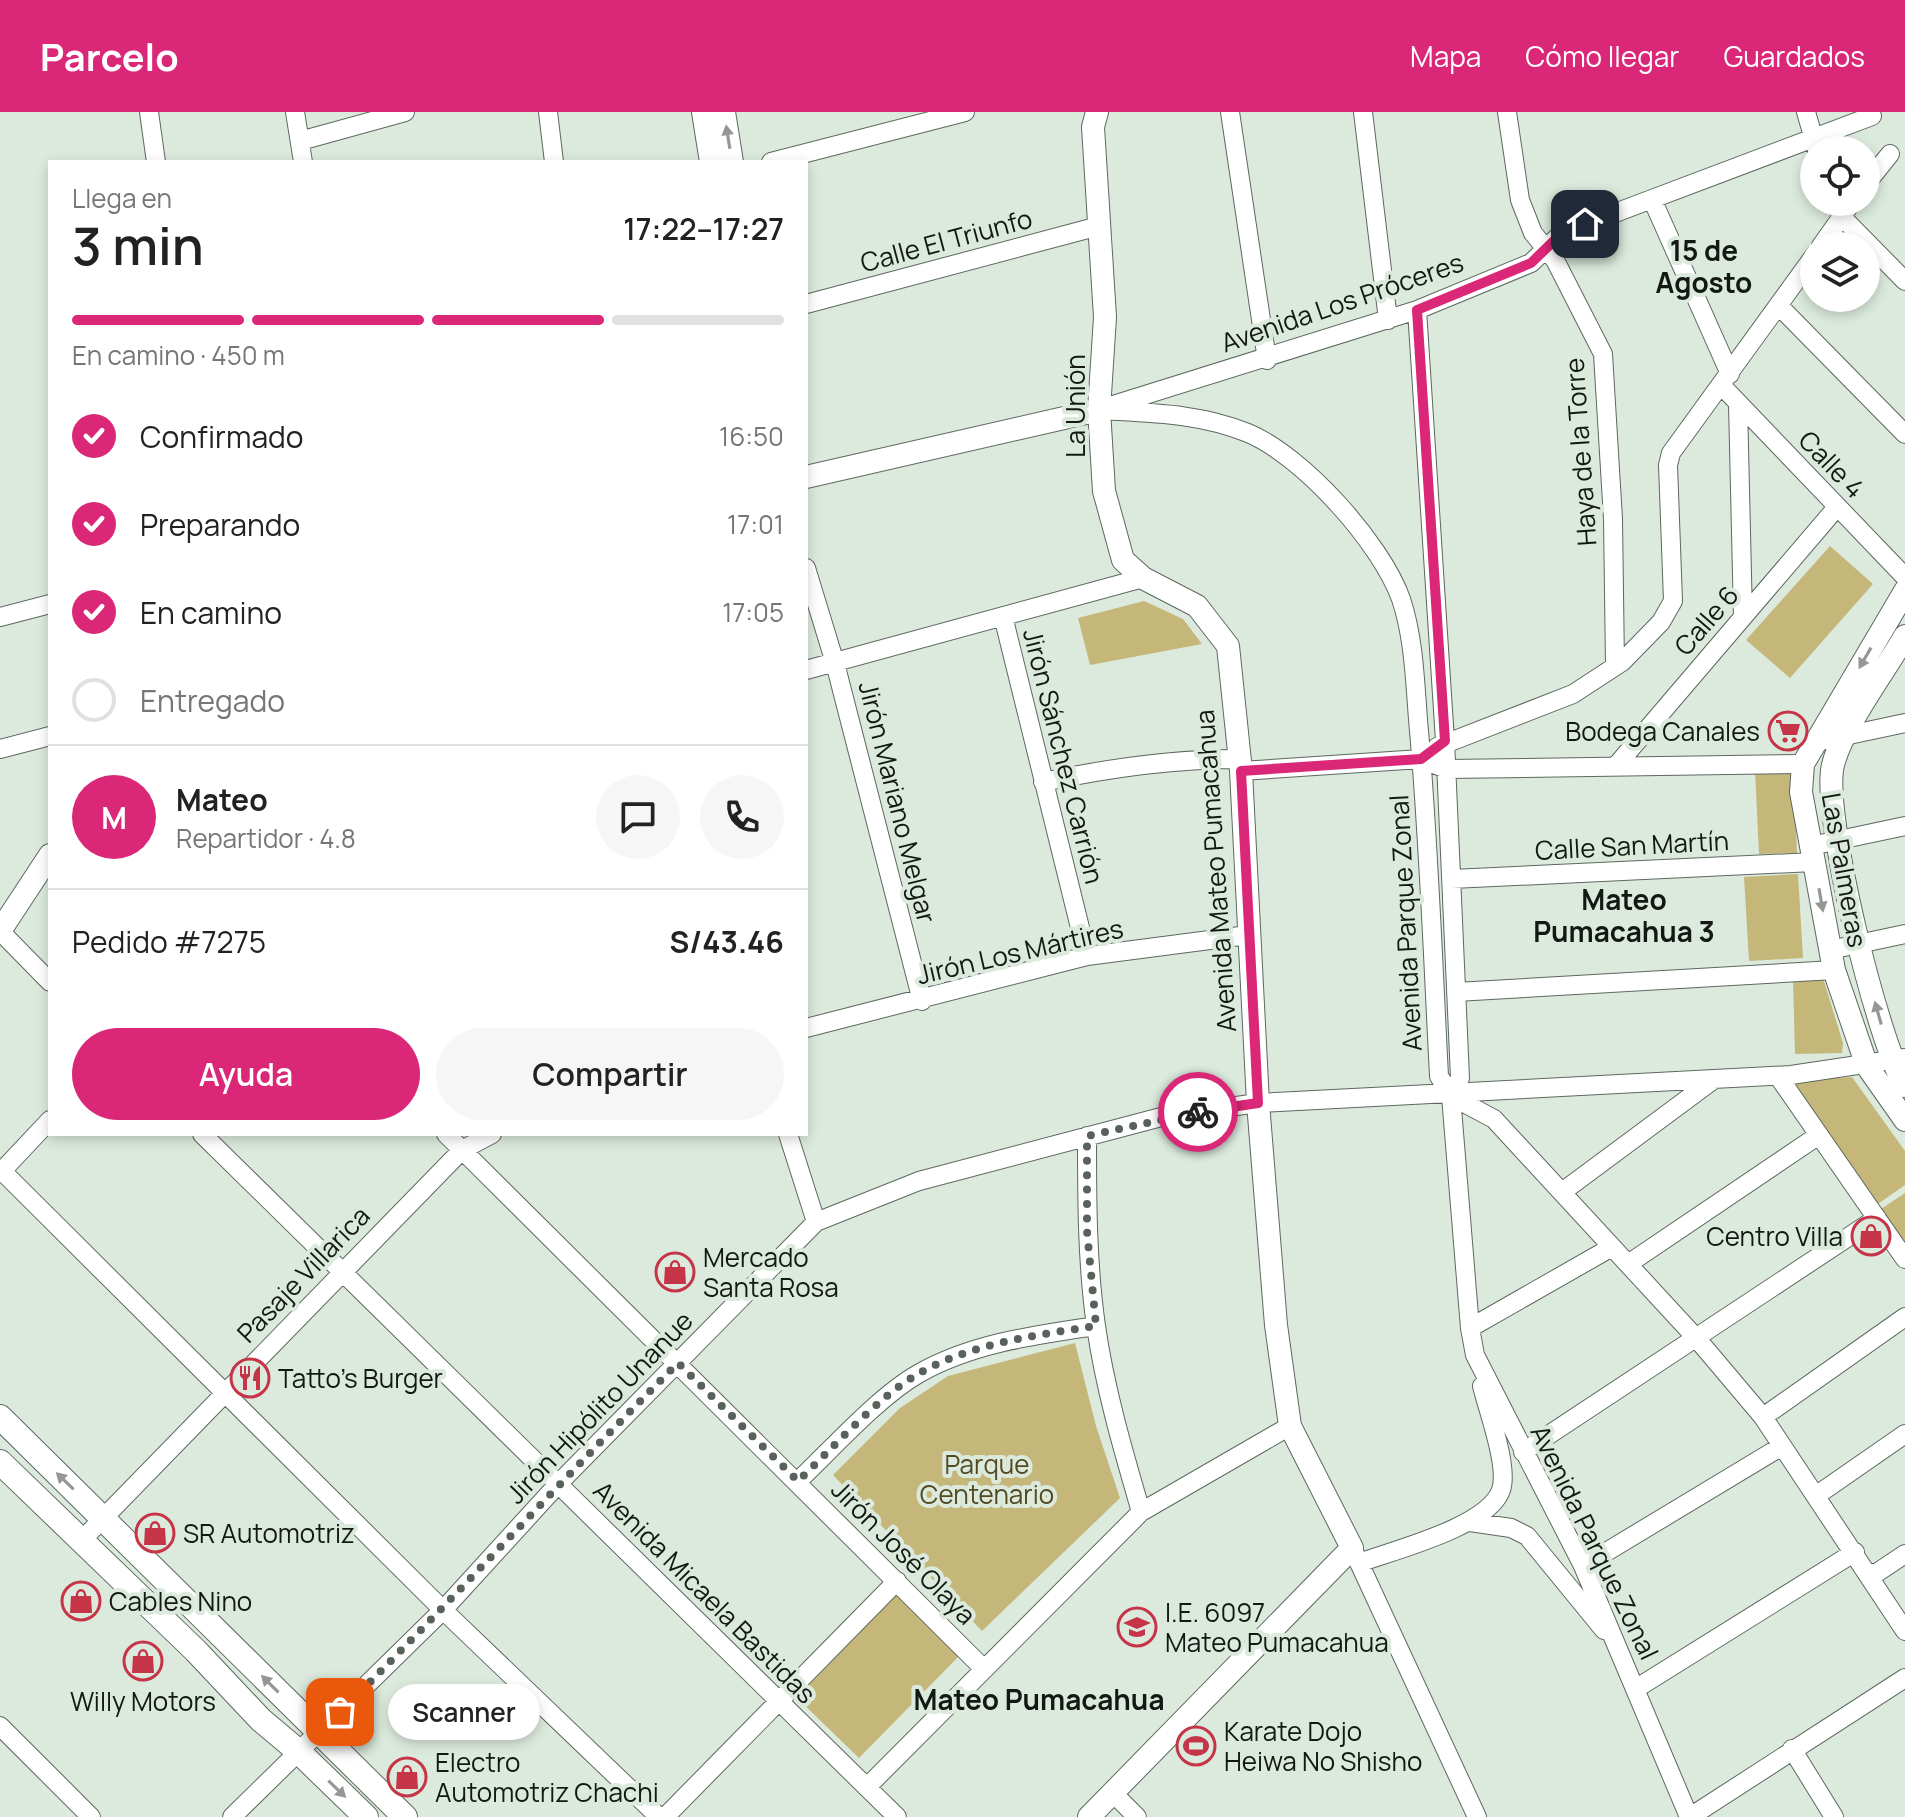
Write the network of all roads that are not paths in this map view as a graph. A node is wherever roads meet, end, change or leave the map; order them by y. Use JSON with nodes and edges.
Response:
{"nodes":[{"id":1,"x":149,"y":112,"type":"edge"},
{"id":2,"x":295,"y":112,"type":"edge"},
{"id":3,"x":405,"y":112,"type":"edge"},
{"id":4,"x":548,"y":112,"type":"edge"},
{"id":5,"x":703,"y":112,"type":"edge"},
{"id":6,"x":724,"y":112,"type":"edge"},
{"id":7,"x":965,"y":112,"type":"edge"},
{"id":8,"x":1097,"y":112,"type":"edge"},
{"id":9,"x":1230,"y":112,"type":"edge"},
{"id":10,"x":1363,"y":112,"type":"edge"},
{"id":11,"x":1806,"y":112,"type":"edge"},
{"id":12,"x":1512,"y":114,"type":"edge"},
{"id":13,"x":1872,"y":116,"type":"dead end"},
{"id":14,"x":1813,"y":136,"type":"edge"},
{"id":15,"x":1831,"y":136,"type":"edge"},
{"id":16,"x":300,"y":141,"type":"junction"},
{"id":17,"x":1800,"y":149,"type":"edge"},
{"id":18,"x":1890,"y":154,"type":"dead end"},
{"id":19,"x":156,"y":160,"type":"edge"},
{"id":20,"x":303,"y":160,"type":"edge"},
{"id":21,"x":554,"y":160,"type":"edge"},
{"id":22,"x":711,"y":160,"type":"edge"},
{"id":23,"x":732,"y":160,"type":"edge"},
{"id":24,"x":779,"y":160,"type":"edge"},
{"id":25,"x":1880,"y":166,"type":"edge"},
{"id":26,"x":1652,"y":199,"type":"junction"},
{"id":27,"x":1851,"y":216,"type":"edge"},
{"id":28,"x":1099,"y":226,"type":"junction"},
{"id":29,"x":1546,"y":249,"type":"junction"},
{"id":30,"x":1800,"y":277,"type":"edge"},
{"id":31,"x":1905,"y":281,"type":"edge"},
{"id":32,"x":808,"y":303,"type":"edge"},
{"id":33,"x":1780,"y":307,"type":"junction"},
{"id":34,"x":1417,"y":310,"type":"junction"},
{"id":35,"x":1388,"y":320,"type":"junction"},
{"id":36,"x":1267,"y":360,"type":"junction"},
{"id":37,"x":1726,"y":380,"type":"junction"},
{"id":38,"x":1738,"y":404,"type":"junction"},
{"id":39,"x":1099,"y":410,"type":"junction"},
{"id":40,"x":1905,"y":434,"type":"edge"},
{"id":41,"x":808,"y":477,"type":"edge"},
{"id":42,"x":1837,"y":507,"type":"junction"},
{"id":43,"x":808,"y":575,"type":"edge"},
{"id":44,"x":1905,"y":577,"type":"edge"},
{"id":45,"x":1143,"y":578,"type":"junction"},
{"id":46,"x":1902,"y":599,"type":"edge"},
{"id":47,"x":48,"y":605,"type":"edge"},
{"id":48,"x":1003,"y":616,"type":"junction"},
{"id":49,"x":0,"y":617,"type":"edge"},
{"id":50,"x":1743,"y":617,"type":"junction"},
{"id":51,"x":1905,"y":636,"type":"edge"},
{"id":52,"x":1228,"y":646,"type":"joint"},
{"id":53,"x":835,"y":663,"type":"junction"},
{"id":54,"x":1615,"y":666,"type":"junction"},
{"id":55,"x":808,"y":670,"type":"edge"},
{"id":56,"x":1905,"y":723,"type":"edge"},
{"id":57,"x":1846,"y":736,"type":"junction"},
{"id":58,"x":48,"y":737,"type":"edge"},
{"id":59,"x":1445,"y":741,"type":"junction"},
{"id":60,"x":1816,"y":742,"type":"junction"},
{"id":61,"x":0,"y":749,"type":"edge"},
{"id":62,"x":1421,"y":759,"type":"junction"},
{"id":63,"x":1803,"y":764,"type":"junction"},
{"id":64,"x":1240,"y":765,"type":"junction"},
{"id":65,"x":1615,"y":767,"type":"junction"},
{"id":66,"x":1446,"y":769,"type":"junction"},
{"id":67,"x":1043,"y":782,"type":"junction"},
{"id":68,"x":1905,"y":826,"type":"edge"},
{"id":69,"x":1838,"y":840,"type":"junction"},
{"id":70,"x":1813,"y":854,"type":"junction"},
{"id":71,"x":48,"y":858,"type":"edge"},
{"id":72,"x":1452,"y":879,"type":"junction"},
{"id":73,"x":0,"y":931,"type":"edge"},
{"id":74,"x":1905,"y":934,"type":"edge"},
{"id":75,"x":1248,"y":935,"type":"junction"},
{"id":76,"x":1859,"y":944,"type":"junction"},
{"id":77,"x":1087,"y":956,"type":"junction"},
{"id":78,"x":1832,"y":960,"type":"junction"},
{"id":79,"x":48,"y":980,"type":"edge"},
{"id":80,"x":1456,"y":992,"type":"junction"},
{"id":81,"x":922,"y":1001,"type":"junction"},
{"id":82,"x":808,"y":1028,"type":"edge"},
{"id":83,"x":1898,"y":1060,"type":"edge"},
{"id":84,"x":1867,"y":1066,"type":"junction"},
{"id":85,"x":1778,"y":1076,"type":"junction"},
{"id":86,"x":1713,"y":1080,"type":"junction"},
{"id":87,"x":1669,"y":1083,"type":"junction"},
{"id":88,"x":1905,"y":1086,"type":"edge"},
{"id":89,"x":1451,"y":1096,"type":"junction"},
{"id":90,"x":1258,"y":1103,"type":"junction"},
{"id":91,"x":1682,"y":1104,"type":"junction"},
{"id":92,"x":1905,"y":1120,"type":"edge"},
{"id":93,"x":48,"y":1122,"type":"edge"},
{"id":94,"x":1819,"y":1135,"type":"junction"},
{"id":95,"x":204,"y":1136,"type":"edge"},
{"id":96,"x":448,"y":1136,"type":"edge"},
{"id":97,"x":488,"y":1136,"type":"edge"},
{"id":98,"x":789,"y":1136,"type":"edge"},
{"id":99,"x":1087,"y":1136,"type":"junction"},
{"id":100,"x":462,"y":1150,"type":"junction"},
{"id":101,"x":1,"y":1172,"type":"edge"},
{"id":102,"x":1562,"y":1192,"type":"junction"},
{"id":103,"x":1877,"y":1218,"type":"junction"},
{"id":104,"x":816,"y":1222,"type":"junction"},
{"id":105,"x":1612,"y":1247,"type":"junction"},
{"id":106,"x":1905,"y":1259,"type":"edge"},
{"id":107,"x":1628,"y":1264,"type":"junction"},
{"id":108,"x":341,"y":1271,"type":"junction"},
{"id":109,"x":1905,"y":1317,"type":"edge"},
{"id":110,"x":1096,"y":1326,"type":"junction"},
{"id":111,"x":1470,"y":1328,"type":"junction"},
{"id":112,"x":1698,"y":1340,"type":"junction"},
{"id":113,"x":1475,"y":1355,"type":"junction"},
{"id":114,"x":678,"y":1363,"type":"junction"},
{"id":115,"x":226,"y":1391,"type":"junction"},
{"id":116,"x":0,"y":1417,"type":"edge"},
{"id":117,"x":1763,"y":1417,"type":"junction"},
{"id":118,"x":1290,"y":1426,"type":"junction"},
{"id":119,"x":1905,"y":1434,"type":"edge"},
{"id":120,"x":1782,"y":1446,"type":"junction"},
{"id":121,"x":1523,"y":1452,"type":"junction"},
{"id":122,"x":0,"y":1462,"type":"edge"},
{"id":123,"x":798,"y":1481,"type":"junction"},
{"id":124,"x":559,"y":1483,"type":"junction"},
{"id":125,"x":1817,"y":1495,"type":"junction"},
{"id":126,"x":1141,"y":1512,"type":"junction"},
{"id":127,"x":103,"y":1518,"type":"junction"},
{"id":128,"x":1470,"y":1522,"type":"junction"},
{"id":129,"x":82,"y":1540,"type":"junction"},
{"id":130,"x":1855,"y":1552,"type":"junction"},
{"id":131,"x":1905,"y":1554,"type":"edge"},
{"id":132,"x":1356,"y":1555,"type":"junction"},
{"id":133,"x":1583,"y":1566,"type":"junction"},
{"id":134,"x":1869,"y":1574,"type":"junction"},
{"id":135,"x":897,"y":1581,"type":"junction"},
{"id":136,"x":443,"y":1610,"type":"junction"},
{"id":137,"x":1905,"y":1631,"type":"edge"},
{"id":138,"x":1623,"y":1654,"type":"junction"},
{"id":139,"x":984,"y":1669,"type":"junction"},
{"id":140,"x":1905,"y":1678,"type":"edge"},
{"id":141,"x":1637,"y":1688,"type":"junction"},
{"id":142,"x":778,"y":1702,"type":"junction"},
{"id":143,"x":0,"y":1726,"type":"edge"},
{"id":144,"x":319,"y":1732,"type":"junction"},
{"id":145,"x":1792,"y":1749,"type":"junction"},
{"id":146,"x":298,"y":1751,"type":"junction"},
{"id":147,"x":867,"y":1787,"type":"junction"},
{"id":148,"x":1113,"y":1793,"type":"junction"},
{"id":149,"x":91,"y":1817,"type":"edge"},
{"id":150,"x":232,"y":1817,"type":"edge"},
{"id":151,"x":366,"y":1817,"type":"edge"},
{"id":152,"x":405,"y":1817,"type":"edge"},
{"id":153,"x":659,"y":1817,"type":"edge"},
{"id":154,"x":665,"y":1817,"type":"edge"},
{"id":155,"x":897,"y":1817,"type":"edge"},
{"id":156,"x":1089,"y":1817,"type":"edge"},
{"id":157,"x":1137,"y":1817,"type":"edge"},
{"id":158,"x":1477,"y":1817,"type":"edge"},
{"id":159,"x":1690,"y":1817,"type":"edge"},
{"id":160,"x":1834,"y":1817,"type":"edge"}],
"edges":[{"from":1,"to":19,"type":"street"},
{"from":2,"to":16,"type":"street"},
{"from":3,"to":16,"type":"street"},
{"from":4,"to":21,"type":"street"},
{"from":5,"to":22,"type":"street"},
{"from":23,"to":6,"type":"street","one_way":true},
{"from":7,"to":24,"type":"street"},
{"from":8,"to":28,"type":"street","name":"La Unión"},
{"from":9,"to":36,"type":"street"},
{"from":10,"to":35,"type":"street"},
{"from":11,"to":14,"type":"street"},
{"from":12,"to":29,"type":"street","name":"Haya de la Torre"},
{"from":13,"to":15,"type":"street","name":"Avenida Los Próceres"},
{"from":16,"to":20,"type":"street"},
{"from":17,"to":26,"type":"street","name":"Avenida Los Próceres"},
{"from":18,"to":25,"type":"street"},
{"from":26,"to":29,"type":"street","name":"Avenida Los Próceres"},
{"from":26,"to":37,"type":"street","name":"Calle 4"},
{"from":27,"to":31,"type":"street"},
{"from":28,"to":32,"type":"street","name":"Calle El Triunfo"},
{"from":28,"to":39,"type":"street","name":"La Unión"},
{"from":29,"to":34,"type":"street","name":"Avenida Los Próceres"},
{"from":29,"to":54,"type":"street","name":"Haya de la Torre"},
{"from":30,"to":33,"type":"street"},
{"from":33,"to":37,"type":"street"},
{"from":33,"to":40,"type":"street"},
{"from":34,"to":35,"type":"street","name":"Avenida Los Próceres"},
{"from":34,"to":59,"type":"street","name":"Avenida Parque Zonal"},
{"from":35,"to":36,"type":"street","name":"Avenida Los Próceres"},
{"from":36,"to":39,"type":"street","name":"Avenida Los Próceres"},
{"from":37,"to":38,"type":"street","name":"Calle 4"},
{"from":37,"to":54,"type":"street"},
{"from":38,"to":42,"type":"street","name":"Calle 4"},
{"from":38,"to":50,"type":"street"},
{"from":39,"to":41,"type":"street","name":"Avenida Los Próceres"},
{"from":39,"to":45,"type":"street","name":"La Unión"},
{"from":39,"to":62,"type":"street","name":"Avenida Parque Zonal"},
{"from":42,"to":44,"type":"street","name":"Calle 4"},
{"from":42,"to":50,"type":"street","name":"Calle 6"},
{"from":43,"to":53,"type":"street","name":"Jirón Mariano Melgar"},
{"from":45,"to":48,"type":"street"},
{"from":45,"to":52,"type":"street","name":"La Unión"},
{"from":46,"to":60,"type":"street","name":"Las Palmeras","one_way":true},
{"from":47,"to":49,"type":"street"},
{"from":48,"to":53,"type":"street"},
{"from":48,"to":67,"type":"street","name":"Jirón Sánchez Carrión"},
{"from":50,"to":65,"type":"street","name":"Calle 6"},
{"from":51,"to":57,"type":"street"},
{"from":52,"to":64,"type":"street","name":"Avenida Mateo Pumacahua"},
{"from":53,"to":55,"type":"street"},
{"from":53,"to":81,"type":"street","name":"Jirón Mariano Melgar"},
{"from":54,"to":59,"type":"street"},
{"from":56,"to":57,"type":"street"},
{"from":57,"to":60,"type":"street"},
{"from":57,"to":69,"type":"street"},
{"from":58,"to":61,"type":"street"},
{"from":59,"to":62,"type":"street"},
{"from":59,"to":66,"type":"street","name":"Avenida Parque Zonal"},
{"from":60,"to":63,"type":"street","name":"Las Palmeras"},
{"from":62,"to":64,"type":"street"},
{"from":62,"to":66,"type":"street"},
{"from":62,"to":89,"type":"street","name":"Avenida Parque Zonal"},
{"from":63,"to":65,"type":"street"},
{"from":63,"to":70,"type":"street","name":"Las Palmeras"},
{"from":64,"to":67,"type":"street"},
{"from":64,"to":75,"type":"street","name":"Avenida Mateo Pumacahua"},
{"from":65,"to":66,"type":"street"},
{"from":66,"to":72,"type":"street","name":"Avenida Parque Zonal"},
{"from":67,"to":77,"type":"street","name":"Jirón Sánchez Carrión"},
{"from":68,"to":69,"type":"street","name":"Calle San Martín"},
{"from":69,"to":70,"type":"street","name":"Calle San Martín"},
{"from":69,"to":76,"type":"street"},
{"from":70,"to":72,"type":"street","name":"Calle San Martín"},
{"from":70,"to":78,"type":"street","name":"Las Palmeras","one_way":true},
{"from":71,"to":73,"type":"street"},
{"from":72,"to":80,"type":"street","name":"Avenida Parque Zonal"},
{"from":73,"to":79,"type":"street"},
{"from":74,"to":76,"type":"street"},
{"from":75,"to":77,"type":"street","name":"Jirón Los Mártires"},
{"from":75,"to":90,"type":"street","name":"Avenida Mateo Pumacahua"},
{"from":76,"to":78,"type":"street"},
{"from":83,"to":76,"type":"street","one_way":true},
{"from":77,"to":81,"type":"street","name":"Jirón Los Mártires"},
{"from":78,"to":80,"type":"street"},
{"from":78,"to":84,"type":"street","name":"Las Palmeras"},
{"from":80,"to":89,"type":"street","name":"Avenida Parque Zonal"},
{"from":81,"to":82,"type":"street","name":"Jirón Los Mártires"},
{"from":83,"to":84,"type":"street","name":"Jirón Hipólito Unanue"},
{"from":83,"to":88,"type":"street"},
{"from":84,"to":85,"type":"street","name":"Jirón Hipólito Unanue"},
{"from":84,"to":92,"type":"street","name":"Las Palmeras"},
{"from":85,"to":86,"type":"street","name":"Jirón Hipólito Unanue"},
{"from":85,"to":94,"type":"street"},
{"from":86,"to":87,"type":"street","name":"Jirón Hipólito Unanue"},
{"from":86,"to":91,"type":"street"},
{"from":87,"to":89,"type":"street","name":"Jirón Hipólito Unanue"},
{"from":87,"to":91,"type":"street"},
{"from":89,"to":90,"type":"street","name":"Jirón Hipólito Unanue"},
{"from":89,"to":102,"type":"street"},
{"from":89,"to":111,"type":"street","name":"Avenida Parque Zonal"},
{"from":90,"to":99,"type":"street","name":"Jirón Hipólito Unanue"},
{"from":90,"to":118,"type":"street","name":"Avenida Mateo Pumacahua"},
{"from":91,"to":102,"type":"street"},
{"from":93,"to":101,"type":"street"},
{"from":94,"to":103,"type":"street"},
{"from":94,"to":107,"type":"street"},
{"from":95,"to":108,"type":"street","name":"Avenida Micaela Bastidas"},
{"from":96,"to":100,"type":"street","name":"Jirón José Olaya"},
{"from":97,"to":100,"type":"street"},
{"from":98,"to":104,"type":"street"},
{"from":99,"to":104,"type":"street","name":"Jirón Hipólito Unanue"},
{"from":99,"to":110,"type":"street"},
{"from":100,"to":108,"type":"street","name":"Pasaje Villarica"},
{"from":100,"to":114,"type":"street","name":"Jirón José Olaya"},
{"from":101,"to":115,"type":"street"},
{"from":102,"to":105,"type":"street"},
{"from":103,"to":106,"type":"street"},
{"from":103,"to":112,"type":"street"},
{"from":104,"to":114,"type":"street","name":"Jirón Hipólito Unanue"},
{"from":105,"to":107,"type":"street"},
{"from":105,"to":111,"type":"street"},
{"from":107,"to":112,"type":"street"},
{"from":108,"to":115,"type":"street","name":"Pasaje Villarica"},
{"from":108,"to":124,"type":"street","name":"Avenida Micaela Bastidas"},
{"from":109,"to":117,"type":"street"},
{"from":110,"to":123,"type":"street"},
{"from":110,"to":126,"type":"street"},
{"from":111,"to":113,"type":"street","name":"Avenida Parque Zonal"},
{"from":112,"to":117,"type":"street"},
{"from":112,"to":121,"type":"street"},
{"from":113,"to":121,"type":"street","name":"Avenida Parque Zonal"},
{"from":113,"to":128,"type":"street"},
{"from":114,"to":123,"type":"street","name":"Jirón José Olaya"},
{"from":114,"to":124,"type":"street","name":"Jirón Hipólito Unanue"},
{"from":115,"to":127,"type":"street","name":"Pasaje Villarica"},
{"from":115,"to":136,"type":"street"},
{"from":127,"to":116,"type":"main road","one_way":true},
{"from":117,"to":120,"type":"street"},
{"from":118,"to":126,"type":"street"},
{"from":118,"to":132,"type":"street","name":"Avenida Mateo Pumacahua"},
{"from":119,"to":125,"type":"street"},
{"from":120,"to":125,"type":"street"},
{"from":120,"to":133,"type":"street"},
{"from":121,"to":133,"type":"street","name":"Avenida Parque Zonal"},
{"from":122,"to":129,"type":"main road"},
{"from":123,"to":135,"type":"street","name":"Jirón José Olaya"},
{"from":124,"to":136,"type":"street","name":"Jirón Hipólito Unanue"},
{"from":124,"to":142,"type":"street","name":"Avenida Micaela Bastidas"},
{"from":125,"to":130,"type":"street"},
{"from":126,"to":139,"type":"street"},
{"from":127,"to":129,"type":"street","name":"Pasaje Villarica"},
{"from":144,"to":127,"type":"main road","one_way":true},
{"from":128,"to":132,"type":"street"},
{"from":128,"to":138,"type":"street"},
{"from":129,"to":146,"type":"main road"},
{"from":130,"to":134,"type":"street"},
{"from":130,"to":141,"type":"street"},
{"from":131,"to":134,"type":"street"},
{"from":132,"to":148,"type":"street"},
{"from":132,"to":158,"type":"street","name":"Avenida Mateo Pumacahua"},
{"from":133,"to":138,"type":"street","name":"Avenida Parque Zonal"},
{"from":134,"to":137,"type":"street"},
{"from":135,"to":139,"type":"street","name":"Jirón José Olaya"},
{"from":135,"to":142,"type":"street"},
{"from":136,"to":144,"type":"street","name":"Jirón Hipólito Unanue"},
{"from":136,"to":153,"type":"street"},
{"from":138,"to":141,"type":"street","name":"Avenida Parque Zonal"},
{"from":139,"to":147,"type":"street"},
{"from":140,"to":145,"type":"street"},
{"from":141,"to":159,"type":"street","name":"Avenida Parque Zonal"},
{"from":142,"to":147,"type":"street","name":"Avenida Micaela Bastidas"},
{"from":142,"to":154,"type":"street"},
{"from":143,"to":149,"type":"street"},
{"from":144,"to":146,"type":"street","name":"Jirón Hipólito Unanue"},
{"from":144,"to":152,"type":"main road"},
{"from":145,"to":159,"type":"street"},
{"from":145,"to":160,"type":"street"},
{"from":146,"to":150,"type":"street","name":"Jirón Hipólito Unanue"},
{"from":146,"to":151,"type":"main road","one_way":true},
{"from":147,"to":155,"type":"street","name":"Avenida Micaela Bastidas"},
{"from":148,"to":156,"type":"street"},
{"from":148,"to":157,"type":"street"}]}
